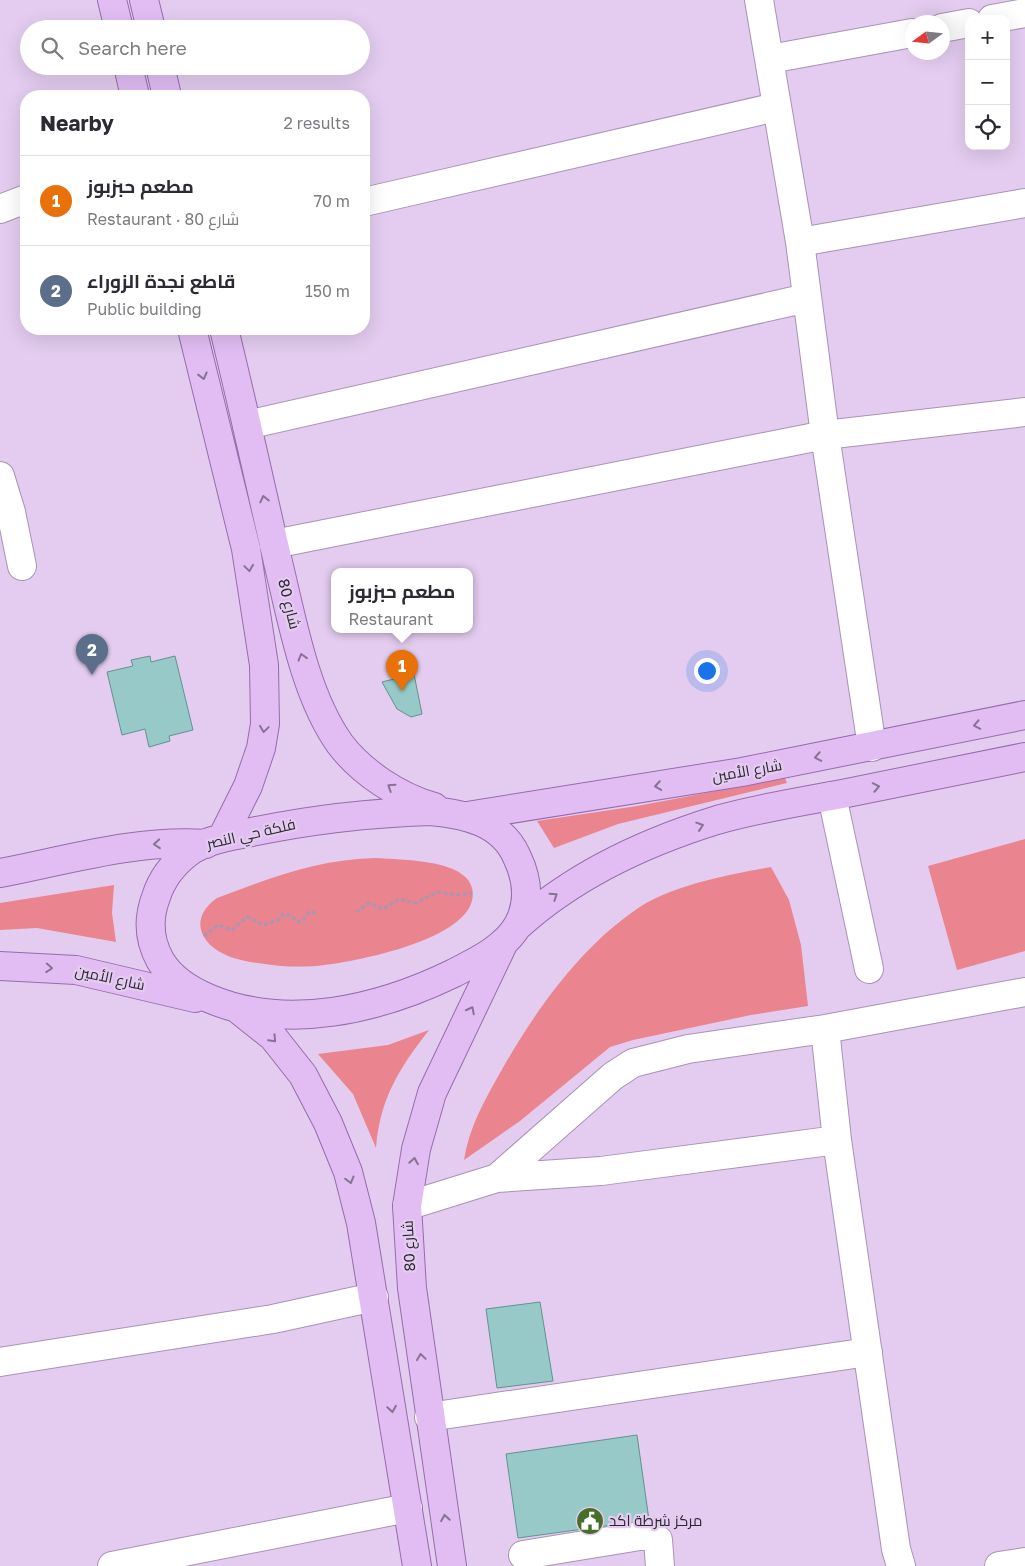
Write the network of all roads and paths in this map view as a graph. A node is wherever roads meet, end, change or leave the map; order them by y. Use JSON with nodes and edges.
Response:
{"nodes":[{"id":1,"x":112,"y":0,"type":"edge"},
{"id":2,"x":144,"y":0,"type":"edge"},
{"id":3,"x":759,"y":0,"type":"edge"},
{"id":4,"x":1025,"y":13,"type":"edge"},
{"id":5,"x":1010,"y":16,"type":"edge"},
{"id":6,"x":117,"y":20,"type":"edge"},
{"id":7,"x":149,"y":20,"type":"edge"},
{"id":8,"x":965,"y":24,"type":"edge"},
{"id":9,"x":950,"y":27,"type":"edge"},
{"id":10,"x":905,"y":34,"type":"edge"},
{"id":11,"x":770,"y":59,"type":"junction"},
{"id":12,"x":130,"y":75,"type":"edge"},
{"id":13,"x":162,"y":75,"type":"edge"},
{"id":14,"x":134,"y":90,"type":"edge"},
{"id":15,"x":166,"y":90,"type":"edge"},
{"id":16,"x":776,"y":106,"type":"junction"},
{"id":17,"x":20,"y":201,"type":"edge"},
{"id":18,"x":370,"y":201,"type":"edge"},
{"id":19,"x":1025,"y":203,"type":"edge"},
{"id":20,"x":0,"y":209,"type":"edge"},
{"id":21,"x":800,"y":242,"type":"junction"},
{"id":22,"x":807,"y":298,"type":"junction"},
{"id":23,"x":193,"y":335,"type":"edge"},
{"id":24,"x":226,"y":335,"type":"edge"},
{"id":25,"x":1025,"y":412,"type":"edge"},
{"id":26,"x":248,"y":425,"type":"junction"},
{"id":27,"x":825,"y":435,"type":"junction"},
{"id":28,"x":0,"y":476,"type":"edge"},
{"id":29,"x":274,"y":544,"type":"junction"},
{"id":30,"x":22,"y":566,"type":"dead end"},
{"id":31,"x":1025,"y":715,"type":"edge"},
{"id":32,"x":872,"y":746,"type":"junction"},
{"id":33,"x":1025,"y":757,"type":"edge"},
{"id":34,"x":832,"y":796,"type":"junction"},
{"id":35,"x":460,"y":814,"type":"junction"},
{"id":36,"x":214,"y":841,"type":"junction"},
{"id":37,"x":0,"y":873,"type":"edge"},
{"id":38,"x":472,"y":893,"type":"dead end"},
{"id":39,"x":356,"y":912,"type":"dead end"},
{"id":40,"x":316,"y":913,"type":"dead end"},
{"id":41,"x":510,"y":934,"type":"junction"},
{"id":42,"x":204,"y":936,"type":"dead end"},
{"id":43,"x":0,"y":966,"type":"edge"},
{"id":44,"x":869,"y":970,"type":"dead end"},
{"id":45,"x":1025,"y":992,"type":"edge"},
{"id":46,"x":227,"y":1005,"type":"junction"},
{"id":47,"x":825,"y":1029,"type":"junction"},
{"id":48,"x":837,"y":1140,"type":"junction"},
{"id":49,"x":497,"y":1178,"type":"junction"},
{"id":50,"x":407,"y":1206,"type":"junction"},
{"id":51,"x":374,"y":1296,"type":"junction"},
{"id":52,"x":868,"y":1352,"type":"junction"},
{"id":53,"x":0,"y":1362,"type":"edge"},
{"id":54,"x":429,"y":1417,"type":"junction"},
{"id":55,"x":408,"y":1508,"type":"junction"},
{"id":56,"x":523,"y":1554,"type":"dead end"},
{"id":57,"x":1025,"y":1562,"type":"edge"},
{"id":58,"x":112,"y":1566,"type":"edge"},
{"id":59,"x":417,"y":1566,"type":"edge"},
{"id":60,"x":452,"y":1566,"type":"edge"},
{"id":61,"x":660,"y":1566,"type":"edge"},
{"id":62,"x":901,"y":1566,"type":"edge"},
{"id":63,"x":999,"y":1566,"type":"edge"}],
"edges":[{"from":1,"to":6,"type":"main road"},
{"from":2,"to":7,"type":"main road"},
{"from":3,"to":11,"type":"street"},
{"from":4,"to":5,"type":"street"},
{"from":8,"to":9,"type":"street"},
{"from":10,"to":11,"type":"street"},
{"from":11,"to":16,"type":"street"},
{"from":12,"to":14,"type":"main road"},
{"from":13,"to":15,"type":"main road"},
{"from":16,"to":18,"type":"street"},
{"from":16,"to":21,"type":"street"},
{"from":17,"to":20,"type":"street"},
{"from":19,"to":21,"type":"street"},
{"from":21,"to":22,"type":"street"},
{"from":22,"to":26,"type":"street"},
{"from":22,"to":27,"type":"street"},
{"from":23,"to":36,"type":"main road","one_way":true},
{"from":24,"to":26,"type":"main road","name":"شارع 80"},
{"from":25,"to":27,"type":"street"},
{"from":29,"to":26,"type":"main road","name":"شارع 80","one_way":true},
{"from":27,"to":29,"type":"street"},
{"from":27,"to":32,"type":"street"},
{"from":28,"to":30,"type":"street"},
{"from":35,"to":29,"type":"main road","name":"شارع 80","one_way":true},
{"from":31,"to":32,"type":"main road","name":"شارع الأمين","one_way":true},
{"from":32,"to":35,"type":"main road","name":"شارع الأمين","one_way":true},
{"from":34,"to":33,"type":"main road","one_way":true},
{"from":41,"to":34,"type":"main road","one_way":true},
{"from":34,"to":44,"type":"street"},
{"from":35,"to":36,"type":"main road","name":"فلكة حي النصر"},
{"from":35,"to":41,"type":"main road","name":"فلكة حي النصر"},
{"from":36,"to":37,"type":"main road","one_way":true},
{"from":36,"to":46,"type":"main road","name":"فلكة حي النصر"},
{"from":38,"to":39,"type":"path"},
{"from":40,"to":42,"type":"path"},
{"from":41,"to":46,"type":"main road","name":"فلكة حي النصر"},
{"from":50,"to":41,"type":"main road","name":"شارع 80","one_way":true},
{"from":43,"to":46,"type":"main road","name":"شارع الأمين","one_way":true},
{"from":45,"to":47,"type":"street"},
{"from":46,"to":51,"type":"main road","one_way":true},
{"from":47,"to":48,"type":"street"},
{"from":47,"to":49,"type":"street"},
{"from":48,"to":49,"type":"street"},
{"from":48,"to":52,"type":"street"},
{"from":49,"to":50,"type":"street"},
{"from":54,"to":50,"type":"main road","name":"شارع 80","one_way":true},
{"from":51,"to":53,"type":"street"},
{"from":51,"to":55,"type":"main road","one_way":true},
{"from":52,"to":54,"type":"street"},
{"from":52,"to":62,"type":"street"},
{"from":60,"to":54,"type":"main road","name":"شارع 80","one_way":true},
{"from":55,"to":58,"type":"street"},
{"from":55,"to":59,"type":"main road"},
{"from":56,"to":61,"type":"street"},
{"from":57,"to":63,"type":"street"}]}
